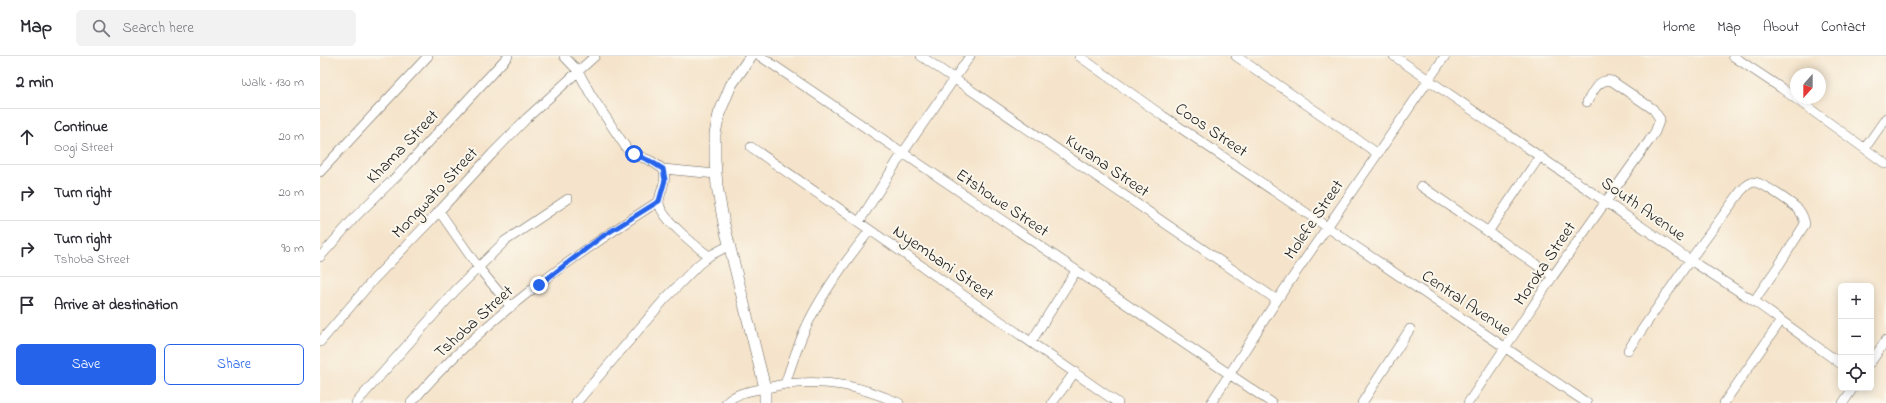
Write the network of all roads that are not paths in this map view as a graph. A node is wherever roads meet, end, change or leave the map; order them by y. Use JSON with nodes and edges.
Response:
{"nodes":[{"id":1,"x":428,"y":56,"type":"edge"},
{"id":2,"x":508,"y":56,"type":"edge"},
{"id":3,"x":564,"y":56,"type":"edge"},
{"id":4,"x":595,"y":56,"type":"edge"},
{"id":5,"x":751,"y":56,"type":"edge"},
{"id":6,"x":760,"y":56,"type":"edge"},
{"id":7,"x":922,"y":56,"type":"edge"},
{"id":8,"x":970,"y":56,"type":"edge"},
{"id":9,"x":1079,"y":56,"type":"edge"},
{"id":10,"x":1236,"y":56,"type":"edge"},
{"id":11,"x":1394,"y":56,"type":"edge"},
{"id":12,"x":1445,"y":56,"type":"edge"},
{"id":13,"x":1734,"y":56,"type":"edge"},
{"id":14,"x":578,"y":71,"type":"junction"},
{"id":15,"x":954,"y":80,"type":"junction"},
{"id":16,"x":1429,"y":80,"type":"junction"},
{"id":17,"x":1587,"y":102,"type":"dead end"},
{"id":18,"x":1886,"y":118,"type":"edge"},
{"id":19,"x":751,"y":147,"type":"dead end"},
{"id":20,"x":1865,"y":148,"type":"junction"},
{"id":21,"x":1377,"y":153,"type":"junction"},
{"id":22,"x":902,"y":154,"type":"junction"},
{"id":23,"x":1540,"y":156,"type":"junction"},
{"id":24,"x":1886,"y":164,"type":"edge"},
{"id":25,"x":663,"y":169,"type":"junction"},
{"id":26,"x":320,"y":172,"type":"edge"},
{"id":27,"x":716,"y":174,"type":"junction"},
{"id":28,"x":1421,"y":186,"type":"dead end"},
{"id":29,"x":568,"y":199,"type":"dead end"},
{"id":30,"x":659,"y":201,"type":"junction"},
{"id":31,"x":1606,"y":201,"type":"junction"},
{"id":32,"x":439,"y":211,"type":"junction"},
{"id":33,"x":859,"y":222,"type":"junction"},
{"id":34,"x":1328,"y":227,"type":"junction"},
{"id":35,"x":870,"y":230,"type":"junction"},
{"id":36,"x":1488,"y":232,"type":"junction"},
{"id":37,"x":730,"y":245,"type":"junction"},
{"id":38,"x":709,"y":256,"type":"junction"},
{"id":39,"x":320,"y":257,"type":"edge"},
{"id":40,"x":1690,"y":260,"type":"junction"},
{"id":41,"x":478,"y":267,"type":"junction"},
{"id":42,"x":1076,"y":271,"type":"junction"},
{"id":43,"x":1553,"y":276,"type":"junction"},
{"id":44,"x":1277,"y":300,"type":"junction"},
{"id":45,"x":1754,"y":301,"type":"junction"},
{"id":46,"x":511,"y":307,"type":"junction"},
{"id":47,"x":1780,"y":322,"type":"junction"},
{"id":48,"x":1410,"y":330,"type":"dead end"},
{"id":49,"x":1886,"y":340,"type":"edge"},
{"id":50,"x":320,"y":342,"type":"edge"},
{"id":51,"x":1031,"y":342,"type":"junction"},
{"id":52,"x":1506,"y":347,"type":"junction"},
{"id":53,"x":1628,"y":350,"type":"dead end"},
{"id":54,"x":1874,"y":358,"type":"edge"},
{"id":55,"x":1838,"y":362,"type":"edge"},
{"id":56,"x":1075,"y":372,"type":"junction"},
{"id":57,"x":1230,"y":374,"type":"junction"},
{"id":58,"x":785,"y":384,"type":"junction"},
{"id":59,"x":765,"y":388,"type":"junction"},
{"id":60,"x":1851,"y":391,"type":"edge"},
{"id":61,"x":356,"y":403,"type":"edge"},
{"id":62,"x":411,"y":403,"type":"edge"},
{"id":63,"x":576,"y":403,"type":"edge"},
{"id":64,"x":726,"y":403,"type":"edge"},
{"id":65,"x":765,"y":403,"type":"edge"},
{"id":66,"x":899,"y":403,"type":"edge"},
{"id":67,"x":1052,"y":403,"type":"edge"},
{"id":68,"x":1118,"y":403,"type":"edge"},
{"id":69,"x":1211,"y":403,"type":"edge"},
{"id":70,"x":1272,"y":403,"type":"edge"},
{"id":71,"x":1362,"y":403,"type":"edge"},
{"id":72,"x":1468,"y":403,"type":"edge"},
{"id":73,"x":1587,"y":403,"type":"edge"},
{"id":74,"x":1724,"y":403,"type":"edge"},
{"id":75,"x":1843,"y":403,"type":"edge"}],
"edges":[{"from":1,"to":26,"type":"street"},
{"from":2,"to":39,"type":"street","name":"Khama Street"},
{"from":3,"to":14,"type":"street"},
{"from":4,"to":14,"type":"street","name":"Mongwato Street"},
{"from":5,"to":27,"type":"street"},
{"from":6,"to":22,"type":"street","name":"Etshowe Street"},
{"from":7,"to":15,"type":"street","name":"Kurana Street"},
{"from":8,"to":15,"type":"street"},
{"from":9,"to":34,"type":"street","name":"Coos Street"},
{"from":10,"to":21,"type":"street"},
{"from":11,"to":16,"type":"street","name":"South Avenue"},
{"from":12,"to":16,"type":"street","name":"Molefe Street"},
{"from":13,"to":20,"type":"street"},
{"from":14,"to":25,"type":"street"},
{"from":14,"to":32,"type":"street","name":"Mongwato Street"},
{"from":15,"to":22,"type":"street"},
{"from":15,"to":44,"type":"street","name":"Kurana Street"},
{"from":16,"to":21,"type":"street","name":"Molefe Street"},
{"from":16,"to":23,"type":"street","name":"South Avenue"},
{"from":17,"to":31,"type":"street","name":"Moroka Street"},
{"from":18,"to":20,"type":"street"},
{"from":19,"to":33,"type":"street","name":"Nyembani Street"},
{"from":20,"to":24,"type":"street"},
{"from":21,"to":34,"type":"street","name":"Molefe Street"},
{"from":22,"to":33,"type":"street"},
{"from":22,"to":42,"type":"street","name":"Etshowe Street"},
{"from":23,"to":31,"type":"street","name":"South Avenue"},
{"from":23,"to":36,"type":"street"},
{"from":25,"to":27,"type":"street"},
{"from":25,"to":30,"type":"street"},
{"from":27,"to":37,"type":"street"},
{"from":28,"to":36,"type":"street"},
{"from":29,"to":41,"type":"street"},
{"from":30,"to":38,"type":"street"},
{"from":30,"to":46,"type":"street","name":"Tshoba Street"},
{"from":31,"to":40,"type":"street","name":"South Avenue"},
{"from":31,"to":43,"type":"street","name":"Moroka Street"},
{"from":32,"to":41,"type":"street"},
{"from":32,"to":50,"type":"street","name":"Mongwato Street"},
{"from":33,"to":35,"type":"street","name":"Nyembani Street"},
{"from":34,"to":44,"type":"street","name":"Molefe Street"},
{"from":34,"to":52,"type":"street","name":"Central Avenue"},
{"from":35,"to":51,"type":"street","name":"Nyembani Street"},
{"from":35,"to":58,"type":"street"},
{"from":36,"to":43,"type":"street"},
{"from":37,"to":38,"type":"street"},
{"from":37,"to":59,"type":"street"},
{"from":38,"to":63,"type":"street"},
{"from":40,"to":45,"type":"street","name":"South Avenue"},
{"from":40,"to":45,"type":"street"},
{"from":40,"to":53,"type":"street"},
{"from":41,"to":46,"type":"street"},
{"from":41,"to":61,"type":"street"},
{"from":42,"to":51,"type":"street"},
{"from":42,"to":57,"type":"street","name":"Etshowe Street"},
{"from":43,"to":52,"type":"street","name":"Moroka Street"},
{"from":44,"to":57,"type":"street","name":"Molefe Street"},
{"from":45,"to":47,"type":"street","name":"South Avenue"},
{"from":46,"to":62,"type":"street","name":"Tshoba Street"},
{"from":47,"to":55,"type":"street","name":"South Avenue"},
{"from":47,"to":74,"type":"street"},
{"from":48,"to":71,"type":"street"},
{"from":49,"to":54,"type":"street"},
{"from":51,"to":56,"type":"street","name":"Nyembani Street"},
{"from":52,"to":72,"type":"street","name":"Moroka Street"},
{"from":52,"to":73,"type":"street","name":"Central Avenue"},
{"from":56,"to":67,"type":"street"},
{"from":56,"to":68,"type":"street","name":"Nyembani Street"},
{"from":57,"to":69,"type":"street","name":"Molefe Street"},
{"from":57,"to":70,"type":"street","name":"Etshowe Street"},
{"from":58,"to":59,"type":"street"},
{"from":58,"to":66,"type":"street"},
{"from":59,"to":64,"type":"street"},
{"from":59,"to":65,"type":"street"},
{"from":60,"to":75,"type":"street"}]}
